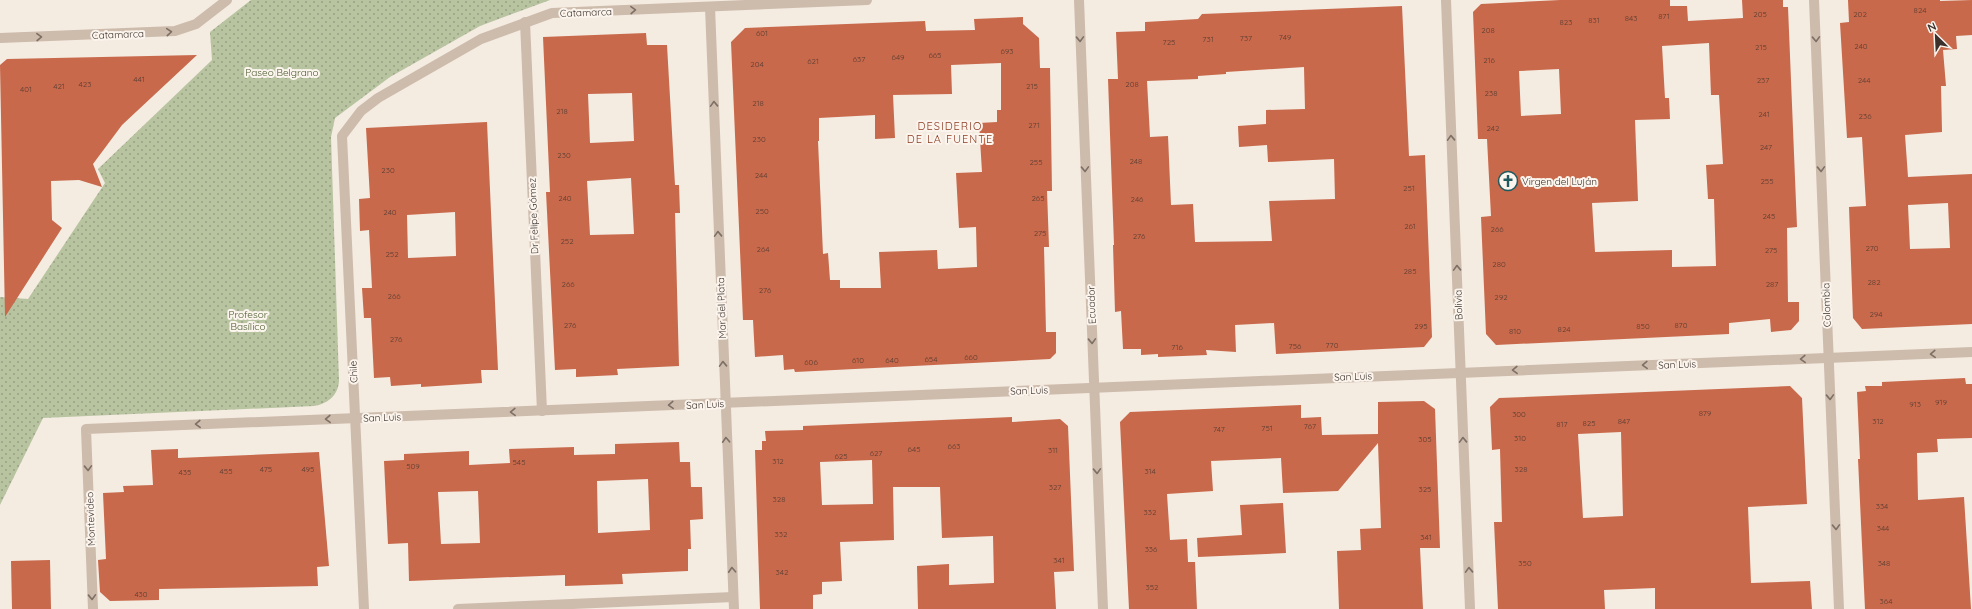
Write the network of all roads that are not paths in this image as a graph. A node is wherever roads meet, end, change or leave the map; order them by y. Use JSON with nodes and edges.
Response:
{"nodes":[{"id":1,"x":227,"y":0,"type":"edge"},
{"id":2,"x":867,"y":0,"type":"edge"},
{"id":3,"x":1079,"y":0,"type":"edge"},
{"id":4,"x":1446,"y":0,"type":"edge"},
{"id":5,"x":1814,"y":0,"type":"edge"},
{"id":6,"x":710,"y":6,"type":"junction"},
{"id":7,"x":525,"y":22,"type":"junction"},
{"id":8,"x":0,"y":38,"type":"edge"},
{"id":9,"x":342,"y":136,"type":"joint"},
{"id":10,"x":1972,"y":352,"type":"edge"},
{"id":11,"x":1829,"y":358,"type":"junction"},
{"id":12,"x":1461,"y":372,"type":"junction"},
{"id":13,"x":1094,"y":387,"type":"junction"},
{"id":14,"x":724,"y":403,"type":"junction"},
{"id":15,"x":542,"y":411,"type":"junction"},
{"id":16,"x":355,"y":418,"type":"junction"},
{"id":17,"x":86,"y":428,"type":"joint"},
{"id":18,"x":733,"y":597,"type":"junction"},
{"id":19,"x":93,"y":609,"type":"edge"},
{"id":20,"x":364,"y":609,"type":"edge"},
{"id":21,"x":458,"y":609,"type":"edge"},
{"id":22,"x":734,"y":609,"type":"edge"},
{"id":23,"x":1103,"y":609,"type":"edge"},
{"id":24,"x":1470,"y":609,"type":"edge"},
{"id":25,"x":1839,"y":609,"type":"edge"}],
"edges":[{"from":8,"to":1,"type":"street","name":"Catamarca","one_way":true},
{"from":2,"to":6,"type":"street","name":"Catamarca"},
{"from":3,"to":13,"type":"street","name":"Ecuador","one_way":true},
{"from":12,"to":4,"type":"street","name":"Bolivia","one_way":true},
{"from":5,"to":11,"type":"street","name":"Colombia","one_way":true},
{"from":7,"to":6,"type":"street","name":"Catamarca","one_way":true},
{"from":14,"to":6,"type":"street","name":"Mar del Plata","one_way":true},
{"from":7,"to":9,"type":"street","name":"Catamarca"},
{"from":7,"to":15,"type":"street","name":"Dr Felipe Gómez"},
{"from":9,"to":16,"type":"street","name":"Chile"},
{"from":10,"to":11,"type":"street","name":"San Luis","one_way":true},
{"from":11,"to":12,"type":"street","name":"San Luis","one_way":true},
{"from":11,"to":25,"type":"street","name":"Colombia","one_way":true},
{"from":12,"to":13,"type":"street","name":"San Luis"},
{"from":24,"to":12,"type":"street","name":"Bolivia","one_way":true},
{"from":13,"to":14,"type":"street","name":"San Luis"},
{"from":13,"to":23,"type":"street","name":"Ecuador","one_way":true},
{"from":14,"to":15,"type":"street","name":"San Luis","one_way":true},
{"from":18,"to":14,"type":"street","name":"Mar del Plata","one_way":true},
{"from":15,"to":16,"type":"street","name":"San Luis","one_way":true},
{"from":16,"to":17,"type":"street","name":"San Luis","one_way":true},
{"from":16,"to":20,"type":"street","name":"Chile"},
{"from":17,"to":19,"type":"street","name":"Montevideo","one_way":true},
{"from":18,"to":21,"type":"street"},
{"from":18,"to":22,"type":"street","name":"Mar del Plata"}]}
